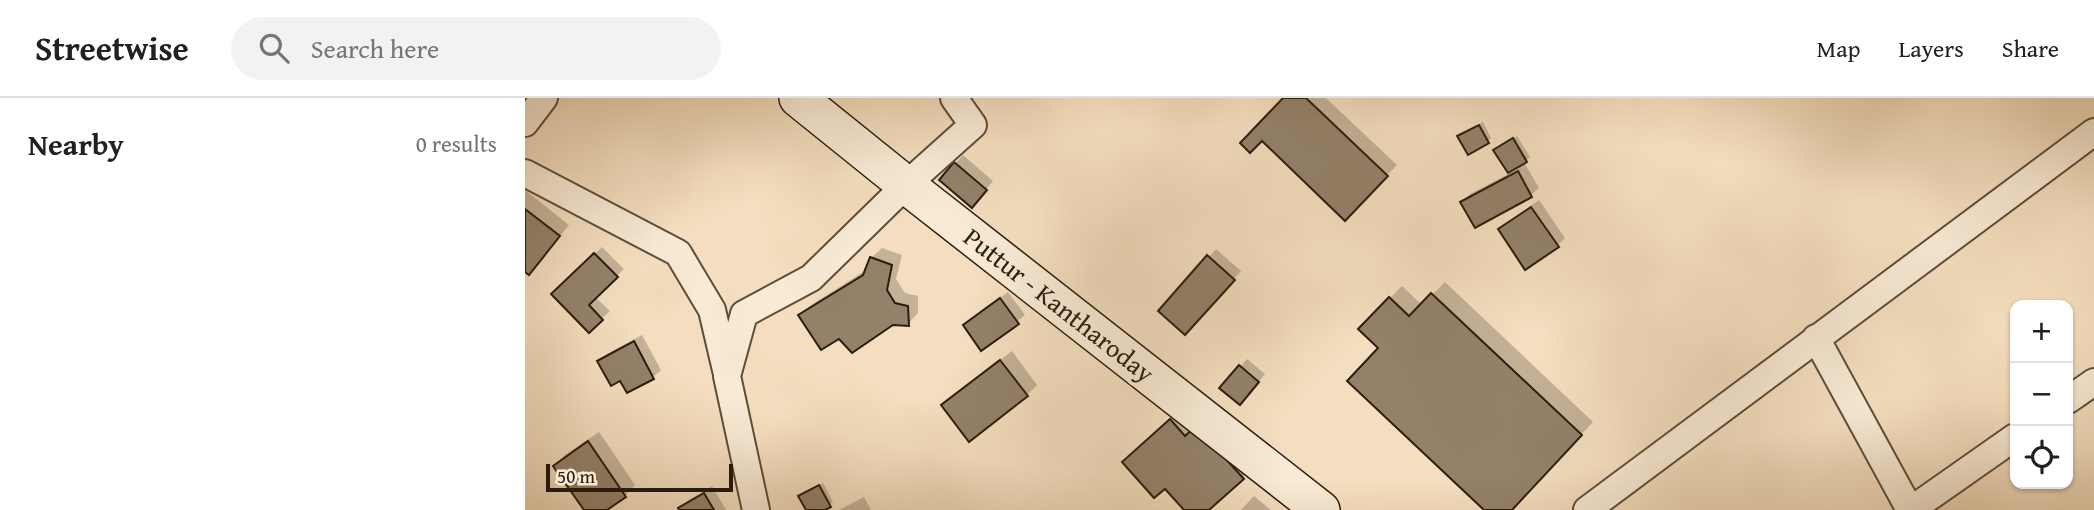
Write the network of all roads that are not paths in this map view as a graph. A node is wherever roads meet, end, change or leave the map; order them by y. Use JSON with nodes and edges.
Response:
{"nodes":[{"id":1,"x":544,"y":98,"type":"edge"},
{"id":2,"x":799,"y":98,"type":"edge"},
{"id":3,"x":954,"y":98,"type":"edge"},
{"id":4,"x":525,"y":123,"type":"edge"},
{"id":5,"x":2094,"y":132,"type":"edge"},
{"id":6,"x":525,"y":173,"type":"edge"},
{"id":7,"x":906,"y":185,"type":"junction"},
{"id":8,"x":1816,"y":338,"type":"junction"},
{"id":9,"x":727,"y":376,"type":"junction"},
{"id":10,"x":2094,"y":382,"type":"edge"},
{"id":11,"x":2073,"y":397,"type":"edge"},
{"id":12,"x":2010,"y":440,"type":"edge"},
{"id":13,"x":756,"y":510,"type":"edge"},
{"id":14,"x":1321,"y":510,"type":"edge"},
{"id":15,"x":1587,"y":510,"type":"edge"},
{"id":16,"x":1910,"y":510,"type":"edge"}],
"edges":[{"from":1,"to":4,"type":"street"},
{"from":2,"to":7,"type":"main road","name":"Puttur - Kantharoday"},
{"from":3,"to":7,"type":"street"},
{"from":5,"to":8,"type":"street"},
{"from":6,"to":9,"type":"street"},
{"from":7,"to":9,"type":"street"},
{"from":7,"to":14,"type":"main road","name":"Puttur - Kantharoday"},
{"from":8,"to":15,"type":"street"},
{"from":8,"to":16,"type":"street"},
{"from":9,"to":13,"type":"street"},
{"from":10,"to":11,"type":"street"},
{"from":12,"to":16,"type":"street"}]}
